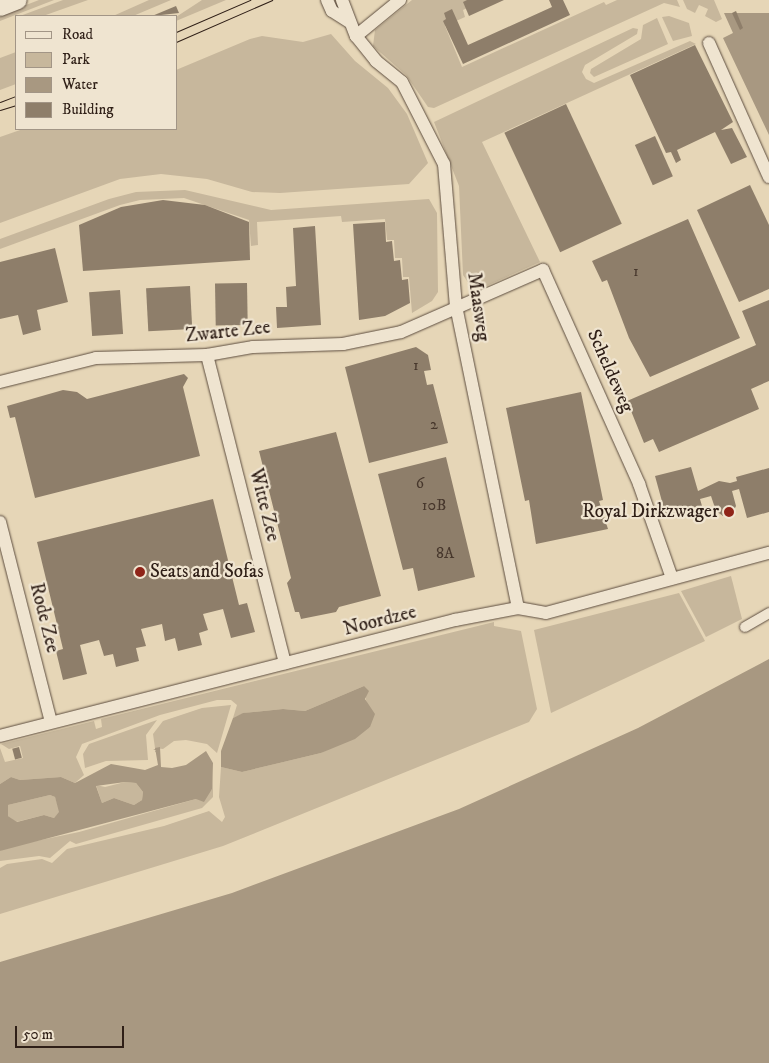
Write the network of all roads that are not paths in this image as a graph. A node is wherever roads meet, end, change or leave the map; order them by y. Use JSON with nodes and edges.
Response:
{"nodes":[{"id":1,"x":18,"y":0,"type":"edge"},
{"id":2,"x":327,"y":0,"type":"edge"},
{"id":3,"x":342,"y":0,"type":"edge"},
{"id":4,"x":400,"y":0,"type":"edge"},
{"id":5,"x":0,"y":7,"type":"edge"},
{"id":6,"x":348,"y":21,"type":"junction"},
{"id":7,"x":356,"y":36,"type":"junction"},
{"id":8,"x":709,"y":43,"type":"dead end"},
{"id":9,"x":769,"y":176,"type":"edge"},
{"id":10,"x":456,"y":306,"type":"junction"},
{"id":11,"x":207,"y":355,"type":"junction"},
{"id":12,"x":0,"y":382,"type":"edge"},
{"id":13,"x":0,"y":522,"type":"edge"},
{"id":14,"x":769,"y":553,"type":"edge"},
{"id":15,"x":672,"y":578,"type":"junction"},
{"id":16,"x":518,"y":608,"type":"junction"},
{"id":17,"x":769,"y":612,"type":"edge"},
{"id":18,"x":745,"y":626,"type":"dead end"},
{"id":19,"x":285,"y":663,"type":"junction"},
{"id":20,"x":51,"y":722,"type":"junction"},
{"id":21,"x":0,"y":736,"type":"edge"}],
"edges":[{"from":1,"to":5,"type":"main road"},
{"from":2,"to":6,"type":"street","name":"Maasweg"},
{"from":3,"to":6,"type":"street","name":"Maasweg"},
{"from":4,"to":7,"type":"street"},
{"from":6,"to":7,"type":"street","name":"Maasweg"},
{"from":7,"to":10,"type":"street","name":"Maasweg"},
{"from":8,"to":9,"type":"street"},
{"from":10,"to":11,"type":"street","name":"Zwarte Zee"},
{"from":10,"to":15,"type":"street","name":"Scheldeweg"},
{"from":10,"to":16,"type":"street","name":"Maasweg"},
{"from":11,"to":12,"type":"street","name":"Zwarte Zee"},
{"from":11,"to":19,"type":"street","name":"Witte Zee"},
{"from":13,"to":20,"type":"street","name":"Rode Zee"},
{"from":14,"to":15,"type":"street","name":"Noordzee"},
{"from":15,"to":16,"type":"street","name":"Noordzee"},
{"from":16,"to":19,"type":"street","name":"Noordzee"},
{"from":17,"to":18,"type":"street"},
{"from":19,"to":20,"type":"street","name":"Noordzee"},
{"from":20,"to":21,"type":"street","name":"Noordzee"}]}
